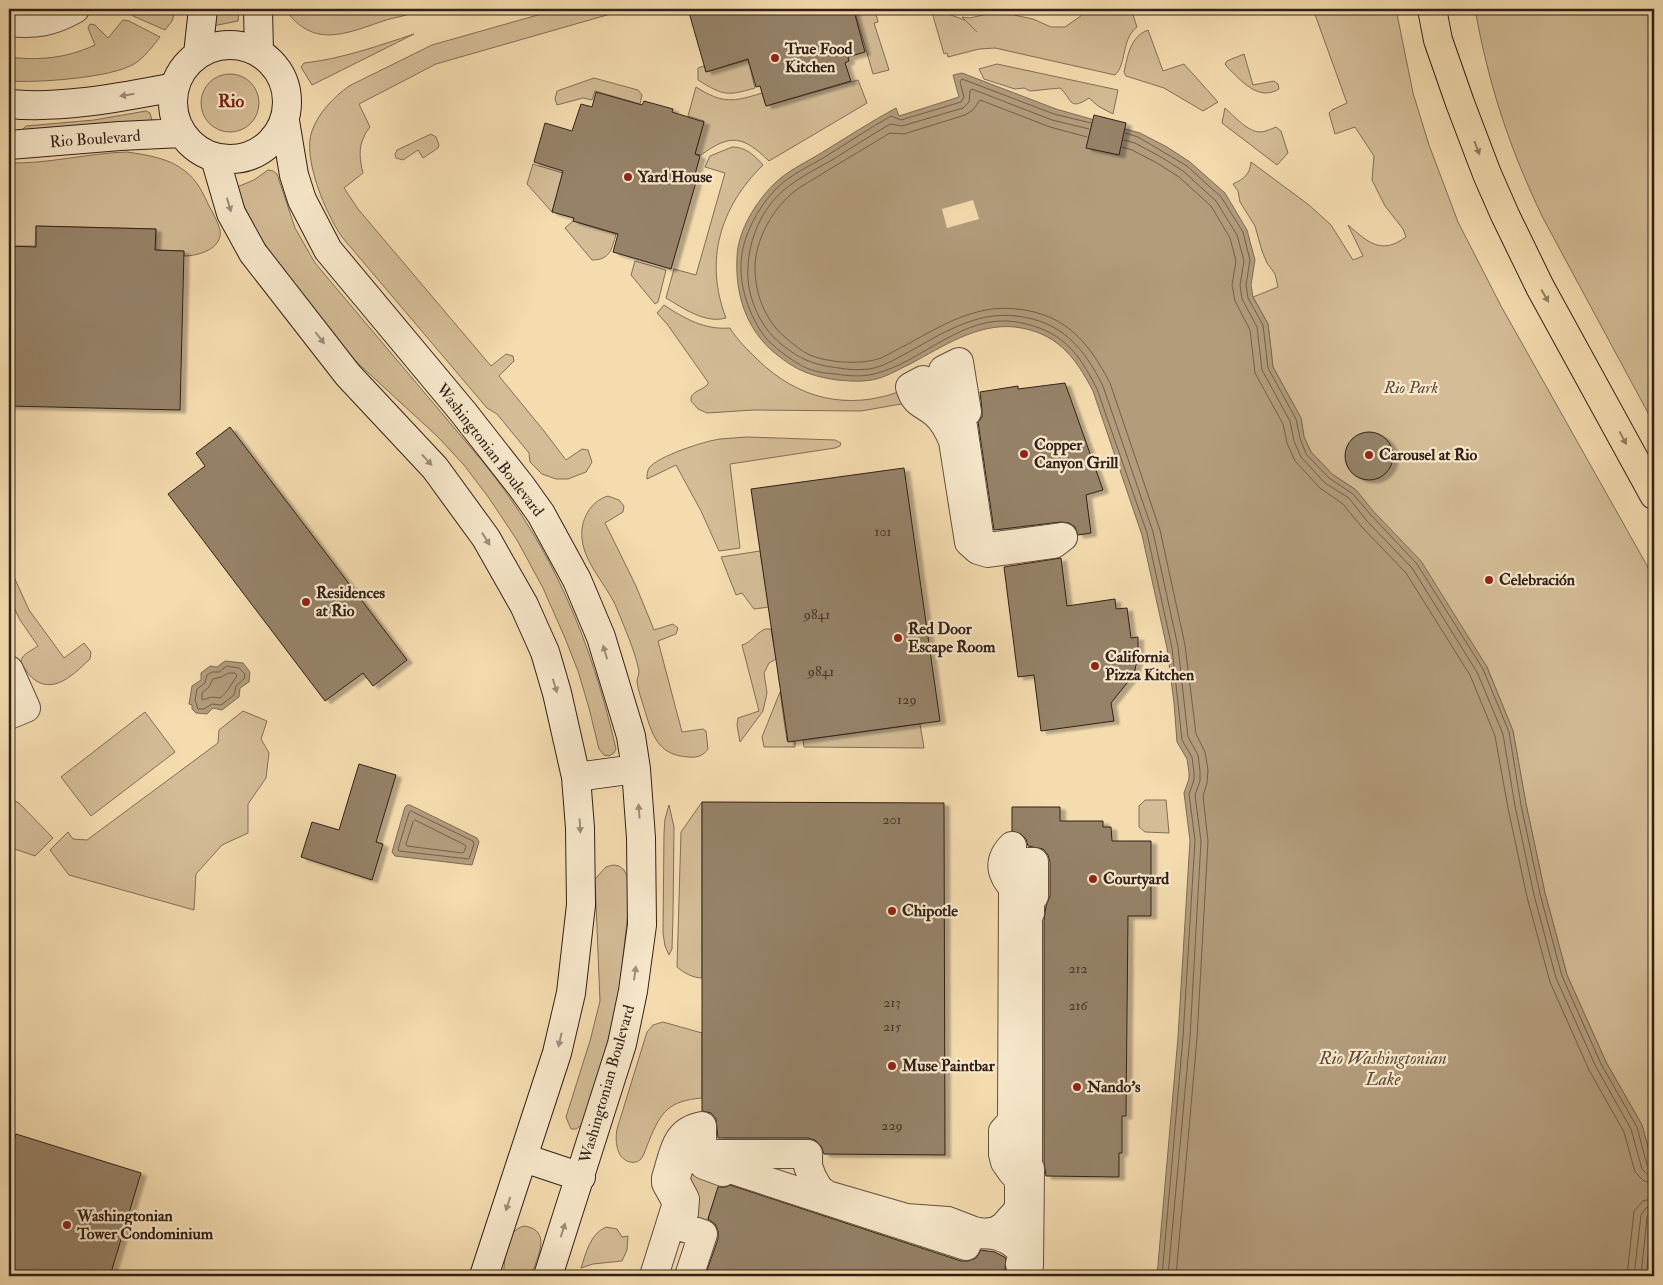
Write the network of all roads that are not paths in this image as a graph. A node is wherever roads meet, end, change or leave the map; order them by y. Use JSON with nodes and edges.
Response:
{"nodes":[{"id":1,"x":75,"y":9,"type":"edge"},
{"id":2,"x":202,"y":9,"type":"edge"},
{"id":3,"x":258,"y":9,"type":"edge"},
{"id":4,"x":1432,"y":9,"type":"edge"},
{"id":5,"x":1450,"y":9,"type":"edge"},
{"id":6,"x":9,"y":22,"type":"edge"},
{"id":7,"x":259,"y":52,"type":"junction"},
{"id":8,"x":198,"y":54,"type":"junction"},
{"id":9,"x":175,"y":87,"type":"junction"},
{"id":10,"x":1460,"y":102,"type":"junction"},
{"id":11,"x":9,"y":104,"type":"edge"},
{"id":12,"x":285,"y":121,"type":"junction"},
{"id":13,"x":182,"y":133,"type":"junction"},
{"id":14,"x":9,"y":144,"type":"edge"},
{"id":15,"x":215,"y":158,"type":"junction"},
{"id":16,"x":943,"y":370,"type":"joint"},
{"id":17,"x":1654,"y":495,"type":"edge"},
{"id":18,"x":9,"y":670,"type":"edge"},
{"id":19,"x":9,"y":715,"type":"edge"},
{"id":20,"x":636,"y":769,"type":"junction"},
{"id":21,"x":576,"y":777,"type":"junction"},
{"id":22,"x":702,"y":1154,"type":"joint"},
{"id":23,"x":524,"y":1158,"type":"junction"},
{"id":24,"x":581,"y":1177,"type":"junction"},
{"id":25,"x":484,"y":1276,"type":"edge"},
{"id":26,"x":548,"y":1276,"type":"edge"},
{"id":27,"x":654,"y":1276,"type":"edge"},
{"id":28,"x":662,"y":1276,"type":"edge"},
{"id":29,"x":676,"y":1276,"type":"edge"},
{"id":30,"x":689,"y":1276,"type":"edge"}],
"edges":[{"from":1,"to":6,"type":"street"},
{"from":2,"to":8,"type":"street"},
{"from":3,"to":7,"type":"street"},
{"from":4,"to":10,"type":"highway"},
{"from":5,"to":10,"type":"highway"},
{"from":7,"to":8,"type":"street"},
{"from":7,"to":12,"type":"street"},
{"from":8,"to":9,"type":"street"},
{"from":9,"to":11,"type":"street","one_way":true},
{"from":9,"to":13,"type":"street"},
{"from":10,"to":17,"type":"highway","one_way":true},
{"from":12,"to":15,"type":"street"},
{"from":20,"to":12,"type":"street","name":"Washingtonian Boulevard","one_way":true},
{"from":13,"to":14,"type":"street","name":"Rio Boulevard"},
{"from":13,"to":15,"type":"street"},
{"from":15,"to":21,"type":"street","one_way":true},
{"from":16,"to":16,"type":"street"},
{"from":18,"to":19,"type":"street"},
{"from":20,"to":21,"type":"street"},
{"from":24,"to":20,"type":"street","name":"Washingtonian Boulevard","one_way":true},
{"from":21,"to":23,"type":"street","one_way":true},
{"from":22,"to":22,"type":"street"},
{"from":23,"to":24,"type":"street"},
{"from":23,"to":25,"type":"street","one_way":true},
{"from":26,"to":24,"type":"street","name":"Washingtonian Boulevard","one_way":true},
{"from":27,"to":30,"type":"street"},
{"from":28,"to":29,"type":"street"}]}
